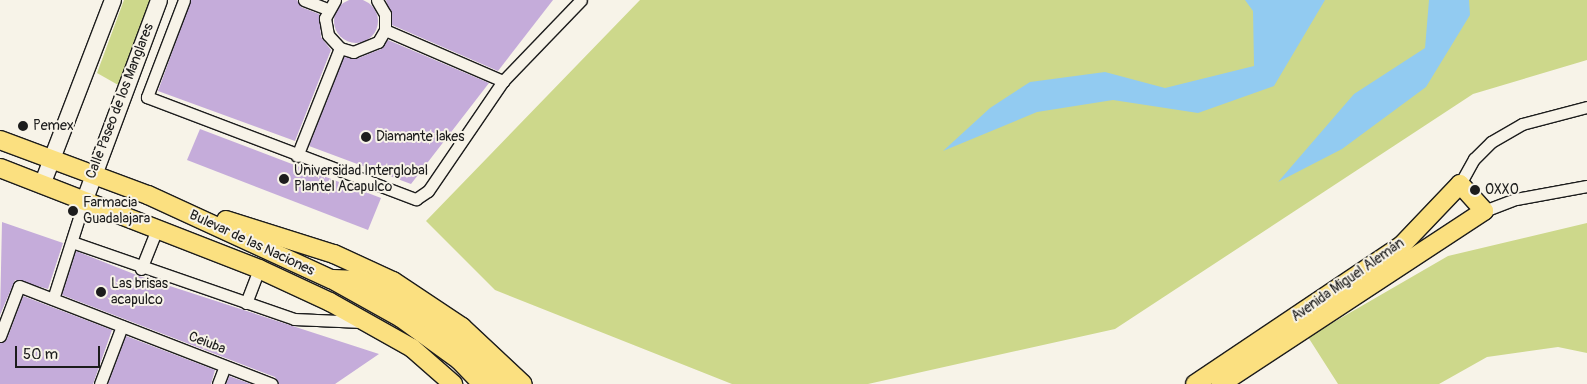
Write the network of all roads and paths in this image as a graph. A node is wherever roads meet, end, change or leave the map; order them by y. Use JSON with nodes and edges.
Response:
{"nodes":[{"id":1,"x":113,"y":0,"type":"edge"},
{"id":2,"x":159,"y":0,"type":"edge"},
{"id":3,"x":184,"y":0,"type":"edge"},
{"id":4,"x":304,"y":0,"type":"edge"},
{"id":5,"x":377,"y":0,"type":"edge"},
{"id":6,"x":581,"y":0,"type":"edge"},
{"id":7,"x":331,"y":5,"type":"edge"},
{"id":8,"x":385,"y":30,"type":"junction"},
{"id":9,"x":340,"y":48,"type":"junction"},
{"id":10,"x":503,"y":81,"type":"junction"},
{"id":11,"x":1587,"y":107,"type":"edge"},
{"id":12,"x":0,"y":140,"type":"edge"},
{"id":13,"x":297,"y":156,"type":"junction"},
{"id":14,"x":53,"y":159,"type":"junction"},
{"id":15,"x":0,"y":168,"type":"edge"},
{"id":16,"x":91,"y":175,"type":"junction"},
{"id":17,"x":1460,"y":184,"type":"junction"},
{"id":18,"x":42,"y":185,"type":"junction"},
{"id":19,"x":1587,"y":186,"type":"edge"},
{"id":20,"x":148,"y":195,"type":"junction"},
{"id":21,"x":84,"y":202,"type":"junction"},
{"id":22,"x":1437,"y":211,"type":"junction"},
{"id":23,"x":1484,"y":211,"type":"junction"},
{"id":24,"x":157,"y":229,"type":"junction"},
{"id":25,"x":1452,"y":230,"type":"junction"},
{"id":26,"x":72,"y":242,"type":"junction"},
{"id":27,"x":259,"y":269,"type":"junction"},
{"id":28,"x":141,"y":270,"type":"junction"},
{"id":29,"x":331,"y":279,"type":"junction"},
{"id":30,"x":53,"y":299,"type":"junction"},
{"id":31,"x":246,"y":303,"type":"junction"},
{"id":32,"x":372,"y":323,"type":"junction"},
{"id":33,"x":122,"y":326,"type":"junction"},
{"id":34,"x":0,"y":336,"type":"edge"},
{"id":35,"x":225,"y":366,"type":"junction"},
{"id":36,"x":100,"y":384,"type":"edge"},
{"id":37,"x":218,"y":384,"type":"edge"},
{"id":38,"x":272,"y":384,"type":"edge"},
{"id":39,"x":453,"y":384,"type":"edge"},
{"id":40,"x":482,"y":384,"type":"edge"},
{"id":41,"x":502,"y":384,"type":"edge"},
{"id":42,"x":523,"y":384,"type":"edge"},
{"id":43,"x":1195,"y":384,"type":"edge"},
{"id":44,"x":1222,"y":384,"type":"edge"}],
"edges":[{"from":1,"to":14,"type":"main road"},
{"from":2,"to":16,"type":"main road","name":"Calle Paseo de los Manglares"},
{"from":3,"to":13,"type":"street"},
{"from":4,"to":7,"type":"street"},
{"from":5,"to":8,"type":"street"},
{"from":6,"to":10,"type":"street"},
{"from":7,"to":9,"type":"street"},
{"from":8,"to":9,"type":"street"},
{"from":8,"to":10,"type":"street"},
{"from":9,"to":13,"type":"street"},
{"from":10,"to":13,"type":"street"},
{"from":11,"to":17,"type":"street","name":"Avenida Miguel Alemán"},
{"from":12,"to":14,"type":"main road","name":"Bulevar de las Naciones"},
{"from":14,"to":16,"type":"main road","name":"Bulevar de las Naciones"},
{"from":14,"to":18,"type":"main road"},
{"from":15,"to":18,"type":"main road","name":"Bulevar de las Naciones"},
{"from":16,"to":20,"type":"main road","name":"Bulevar de las Naciones"},
{"from":16,"to":21,"type":"main road","name":"Calle Paseo de los Manglares"},
{"from":17,"to":22,"type":"main road","name":"Avenida Miguel Alemán"},
{"from":17,"to":23,"type":"main road"},
{"from":18,"to":21,"type":"main road","name":"Bulevar de las Naciones"},
{"from":19,"to":23,"type":"street","name":"Avenida Miguel Alemán"},
{"from":20,"to":29,"type":"main road","name":"Bulevar de las Naciones"},
{"from":20,"to":42,"type":"main road"},
{"from":21,"to":24,"type":"main road","name":"Bulevar de las Naciones"},
{"from":21,"to":26,"type":"street"},
{"from":22,"to":25,"type":"main road"},
{"from":22,"to":43,"type":"main road","name":"Avenida Miguel Alemán"},
{"from":23,"to":25,"type":"main road","name":"Avenida Miguel Alemán"},
{"from":24,"to":27,"type":"main road","name":"Bulevar de las Naciones"},
{"from":24,"to":28,"type":"street"},
{"from":25,"to":44,"type":"main road","name":"Avenida Miguel Alemán"},
{"from":26,"to":28,"type":"street"},
{"from":26,"to":30,"type":"street"},
{"from":27,"to":31,"type":"street"},
{"from":27,"to":32,"type":"main road","name":"Bulevar de las Naciones"},
{"from":28,"to":31,"type":"street"},
{"from":29,"to":40,"type":"main road","name":"Bulevar de las Naciones"},
{"from":29,"to":41,"type":"main road"},
{"from":30,"to":33,"type":"street","name":"Ceiuba"},
{"from":30,"to":34,"type":"street","name":"Ceiuba"},
{"from":31,"to":32,"type":"street"},
{"from":32,"to":39,"type":"main road","name":"Bulevar de las Naciones"},
{"from":33,"to":35,"type":"street","name":"Ceiuba"},
{"from":33,"to":36,"type":"street"},
{"from":35,"to":37,"type":"street"},
{"from":35,"to":38,"type":"street","name":"Ceiuba"}]}
